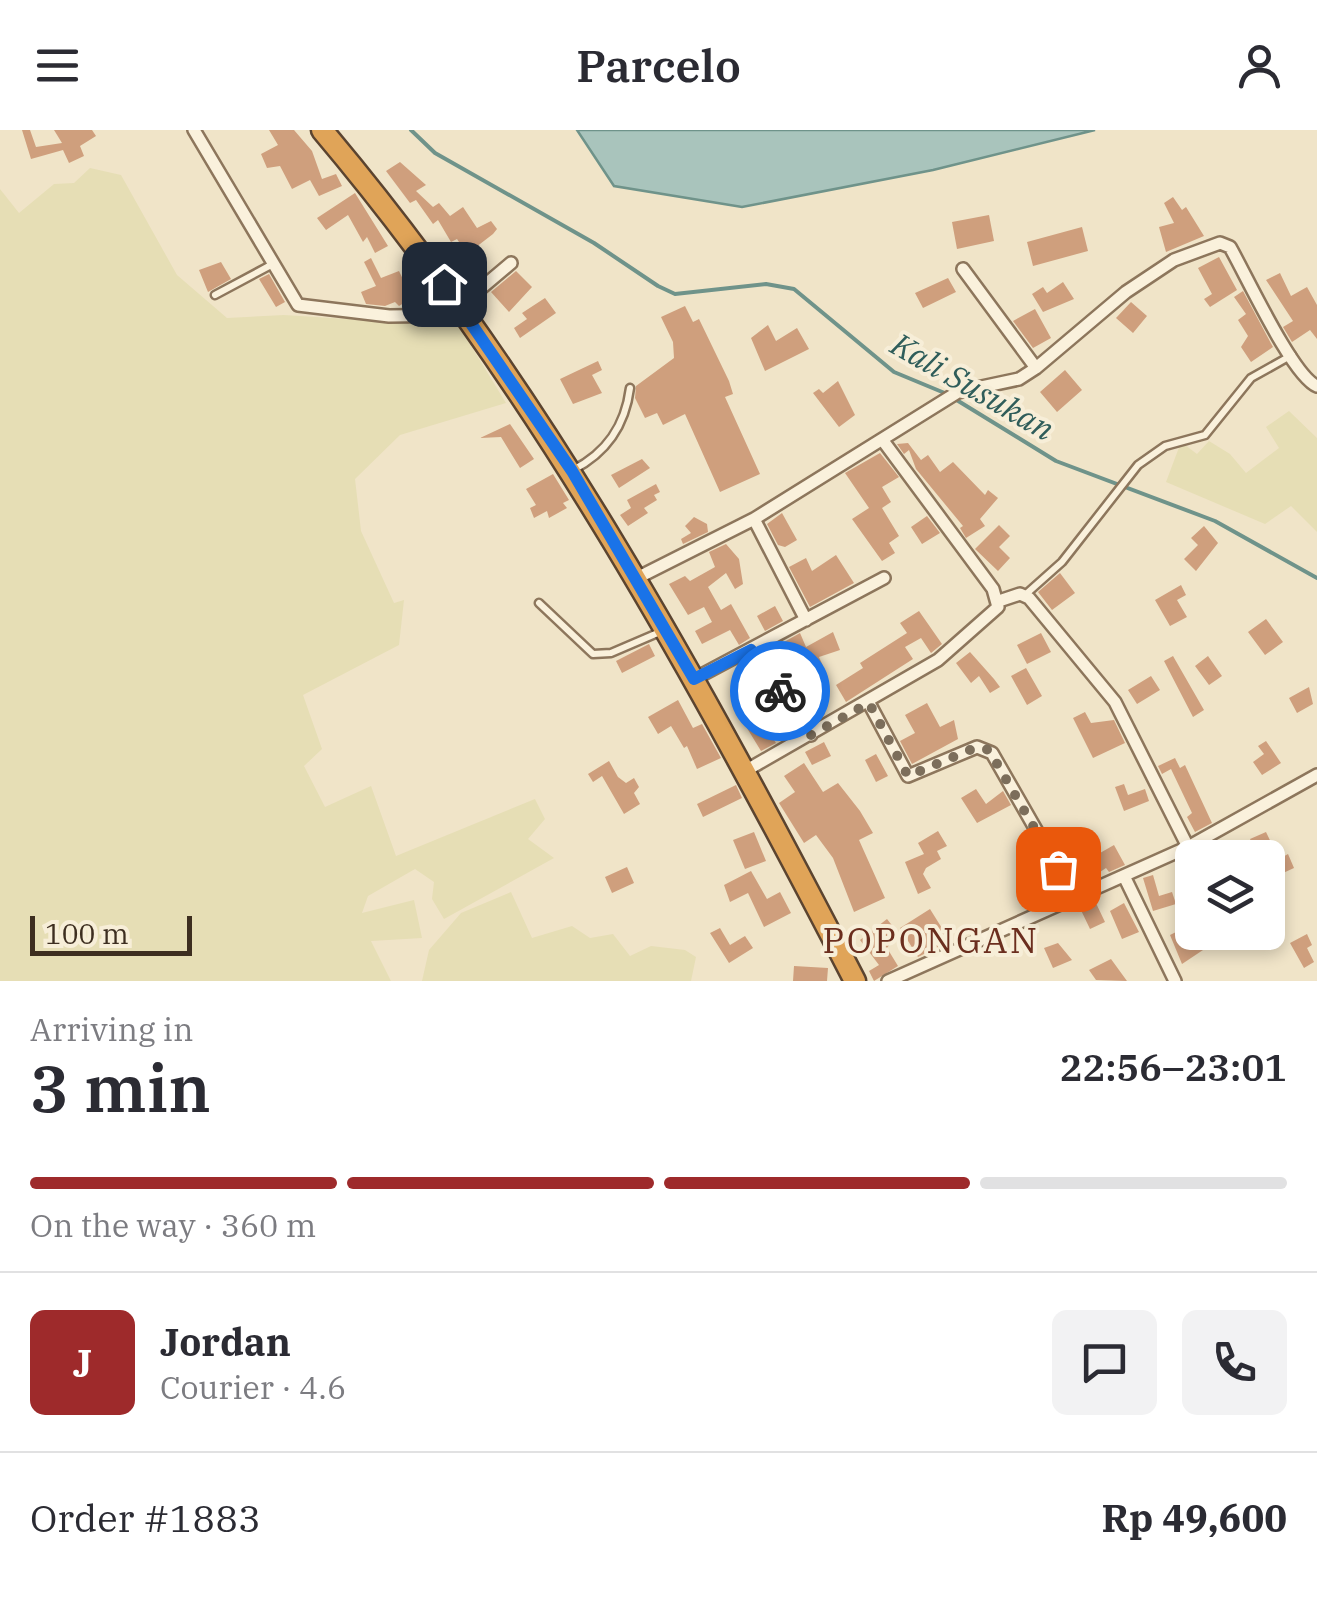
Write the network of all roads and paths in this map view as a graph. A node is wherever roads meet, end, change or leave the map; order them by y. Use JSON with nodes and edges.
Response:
{"nodes":[{"id":1,"x":194,"y":130,"type":"edge"},
{"id":2,"x":322,"y":130,"type":"edge"},
{"id":3,"x":510,"y":264,"type":"dead end"},
{"id":4,"x":271,"y":265,"type":"junction"},
{"id":5,"x":962,"y":269,"type":"dead end"},
{"id":6,"x":215,"y":295,"type":"dead end"},
{"id":7,"x":463,"y":311,"type":"junction"},
{"id":8,"x":1293,"y":355,"type":"junction"},
{"id":9,"x":1036,"y":368,"type":"junction"},
{"id":10,"x":1317,"y":386,"type":"edge"},
{"id":11,"x":630,"y":388,"type":"dead end"},
{"id":12,"x":884,"y":442,"type":"junction"},
{"id":13,"x":572,"y":471,"type":"junction"},
{"id":14,"x":754,"y":519,"type":"junction"},
{"id":15,"x":638,"y":578,"type":"junction"},
{"id":16,"x":884,"y":578,"type":"dead end"},
{"id":17,"x":1024,"y":596,"type":"junction"},
{"id":18,"x":1000,"y":600,"type":"junction"},
{"id":19,"x":539,"y":603,"type":"dead end"},
{"id":20,"x":806,"y":620,"type":"junction"},
{"id":21,"x":665,"y":629,"type":"junction"},
{"id":22,"x":751,"y":650,"type":"junction"},
{"id":23,"x":694,"y":679,"type":"junction"},
{"id":24,"x":869,"y":703,"type":"junction"},
{"id":25,"x":811,"y":735,"type":"junction"},
{"id":26,"x":747,"y":770,"type":"junction"},
{"id":27,"x":1317,"y":775,"type":"edge"},
{"id":28,"x":1185,"y":840,"type":"edge"},
{"id":29,"x":1199,"y":840,"type":"edge"},
{"id":30,"x":1175,"y":852,"type":"edge"},
{"id":31,"x":1124,"y":876,"type":"junction"},
{"id":32,"x":1075,"y":898,"type":"junction"},
{"id":33,"x":855,"y":981,"type":"edge"},
{"id":34,"x":888,"y":981,"type":"edge"},
{"id":35,"x":1175,"y":981,"type":"edge"}],
"edges":[{"from":1,"to":4,"type":"street"},
{"from":2,"to":7,"type":"highway"},
{"from":3,"to":7,"type":"street"},
{"from":4,"to":6,"type":"lane"},
{"from":4,"to":7,"type":"street"},
{"from":5,"to":9,"type":"street"},
{"from":7,"to":13,"type":"highway"},
{"from":8,"to":9,"type":"street"},
{"from":8,"to":10,"type":"street"},
{"from":8,"to":17,"type":"lane"},
{"from":9,"to":12,"type":"street"},
{"from":11,"to":13,"type":"lane"},
{"from":12,"to":14,"type":"street"},
{"from":12,"to":18,"type":"street"},
{"from":13,"to":15,"type":"highway"},
{"from":14,"to":15,"type":"street"},
{"from":14,"to":20,"type":"street"},
{"from":15,"to":21,"type":"highway"},
{"from":16,"to":20,"type":"street"},
{"from":17,"to":18,"type":"street"},
{"from":17,"to":28,"type":"street"},
{"from":18,"to":24,"type":"street"},
{"from":19,"to":21,"type":"lane"},
{"from":20,"to":22,"type":"street"},
{"from":21,"to":23,"type":"highway"},
{"from":22,"to":23,"type":"street"},
{"from":22,"to":25,"type":"street"},
{"from":23,"to":26,"type":"highway"},
{"from":24,"to":25,"type":"street"},
{"from":24,"to":32,"type":"street"},
{"from":25,"to":26,"type":"street"},
{"from":26,"to":33,"type":"highway"},
{"from":27,"to":29,"type":"street"},
{"from":30,"to":31,"type":"street"},
{"from":31,"to":32,"type":"street"},
{"from":31,"to":35,"type":"street"},
{"from":32,"to":34,"type":"street"}]}
